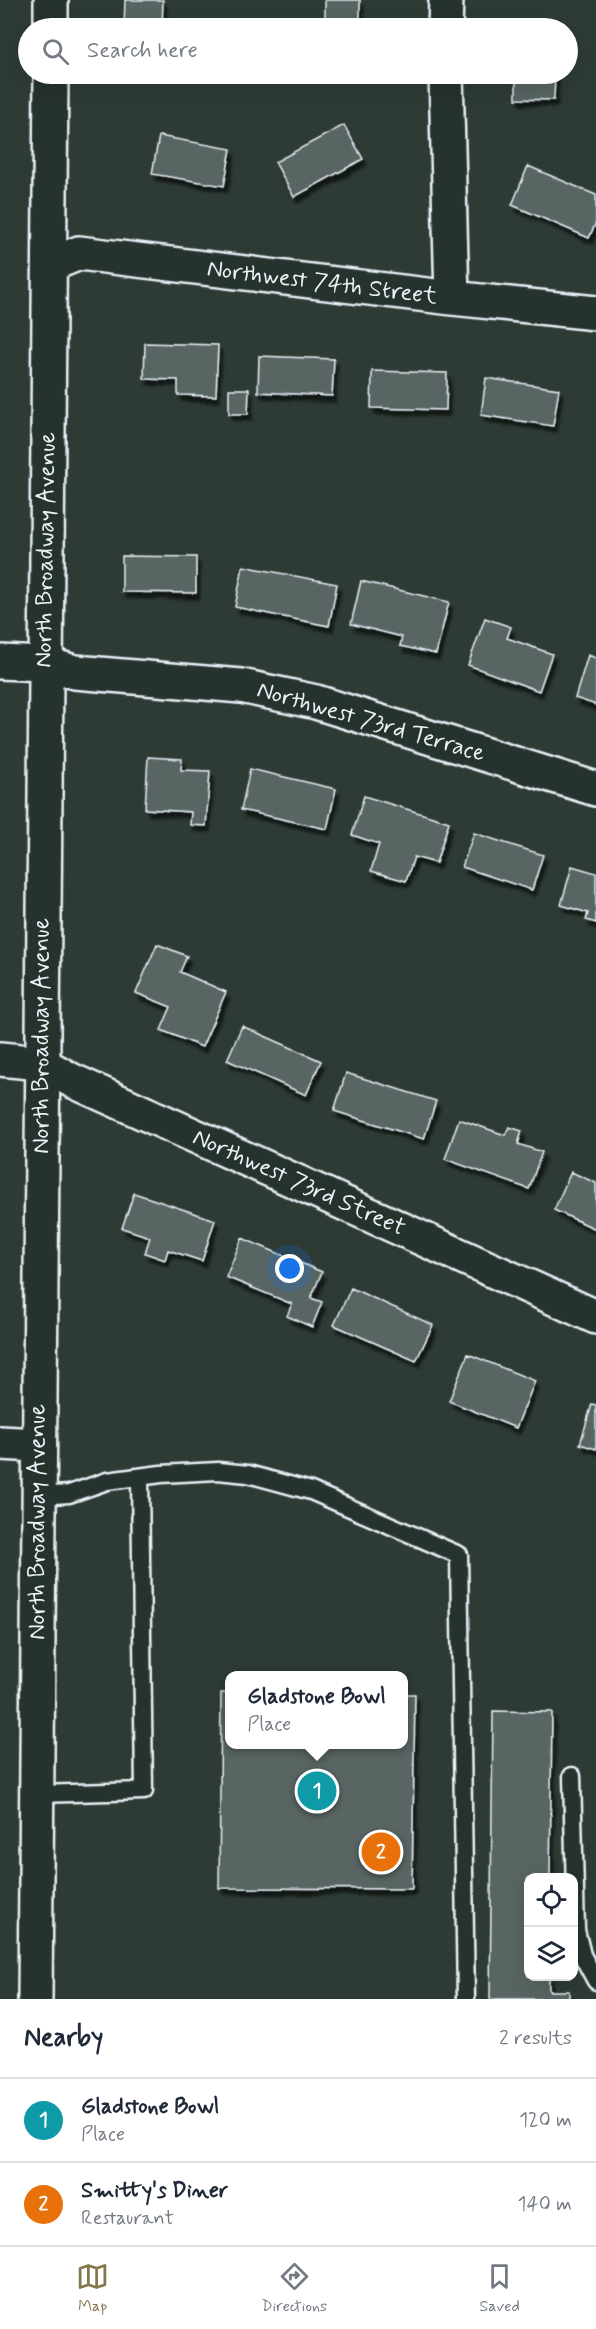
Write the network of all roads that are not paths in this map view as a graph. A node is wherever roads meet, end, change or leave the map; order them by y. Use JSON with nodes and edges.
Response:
{"nodes":[{"id":1,"x":51,"y":0,"type":"edge"},
{"id":2,"x":446,"y":0,"type":"edge"},
{"id":3,"x":51,"y":18,"type":"edge"},
{"id":4,"x":445,"y":18,"type":"edge"},
{"id":5,"x":51,"y":84,"type":"edge"},
{"id":6,"x":446,"y":84,"type":"edge"},
{"id":7,"x":50,"y":265,"type":"junction"},
{"id":8,"x":452,"y":298,"type":"junction"},
{"id":9,"x":596,"y":313,"type":"edge"},
{"id":10,"x":0,"y":662,"type":"edge"},
{"id":11,"x":44,"y":664,"type":"junction"},
{"id":12,"x":596,"y":789,"type":"edge"},
{"id":13,"x":0,"y":1059,"type":"edge"},
{"id":14,"x":41,"y":1063,"type":"junction"},
{"id":15,"x":596,"y":1317,"type":"edge"},
{"id":16,"x":0,"y":1443,"type":"edge"},
{"id":17,"x":37,"y":1445,"type":"junction"},
{"id":18,"x":140,"y":1477,"type":"junction"},
{"id":19,"x":37,"y":1496,"type":"junction"},
{"id":20,"x":572,"y":1776,"type":"dead end"},
{"id":21,"x":37,"y":1794,"type":"junction"},
{"id":22,"x":596,"y":1981,"type":"edge"},
{"id":23,"x":35,"y":1999,"type":"edge"},
{"id":24,"x":466,"y":1999,"type":"edge"}],
"edges":[{"from":1,"to":3,"type":"street"},
{"from":2,"to":4,"type":"street"},
{"from":5,"to":7,"type":"street","name":"North Broadway Avenue"},
{"from":6,"to":8,"type":"street"},
{"from":7,"to":8,"type":"street","name":"Northwest 74th Street"},
{"from":7,"to":11,"type":"street","name":"North Broadway Avenue"},
{"from":8,"to":9,"type":"street","name":"Northwest 74th Street"},
{"from":10,"to":11,"type":"street","name":"Northwest 73rd Terrace"},
{"from":11,"to":12,"type":"street","name":"Northwest 73rd Terrace"},
{"from":11,"to":14,"type":"street","name":"North Broadway Avenue"},
{"from":13,"to":14,"type":"street","name":"Northwest 73rd Street"},
{"from":14,"to":15,"type":"street","name":"Northwest 73rd Street"},
{"from":14,"to":17,"type":"street","name":"North Broadway Avenue"},
{"from":16,"to":17,"type":"street"},
{"from":17,"to":19,"type":"street","name":"North Broadway Avenue"},
{"from":18,"to":19,"type":"lane"},
{"from":18,"to":21,"type":"lane"},
{"from":18,"to":24,"type":"lane"},
{"from":19,"to":21,"type":"street","name":"North Broadway Avenue"},
{"from":20,"to":22,"type":"lane"},
{"from":21,"to":23,"type":"street","name":"North Broadway Avenue"}]}
